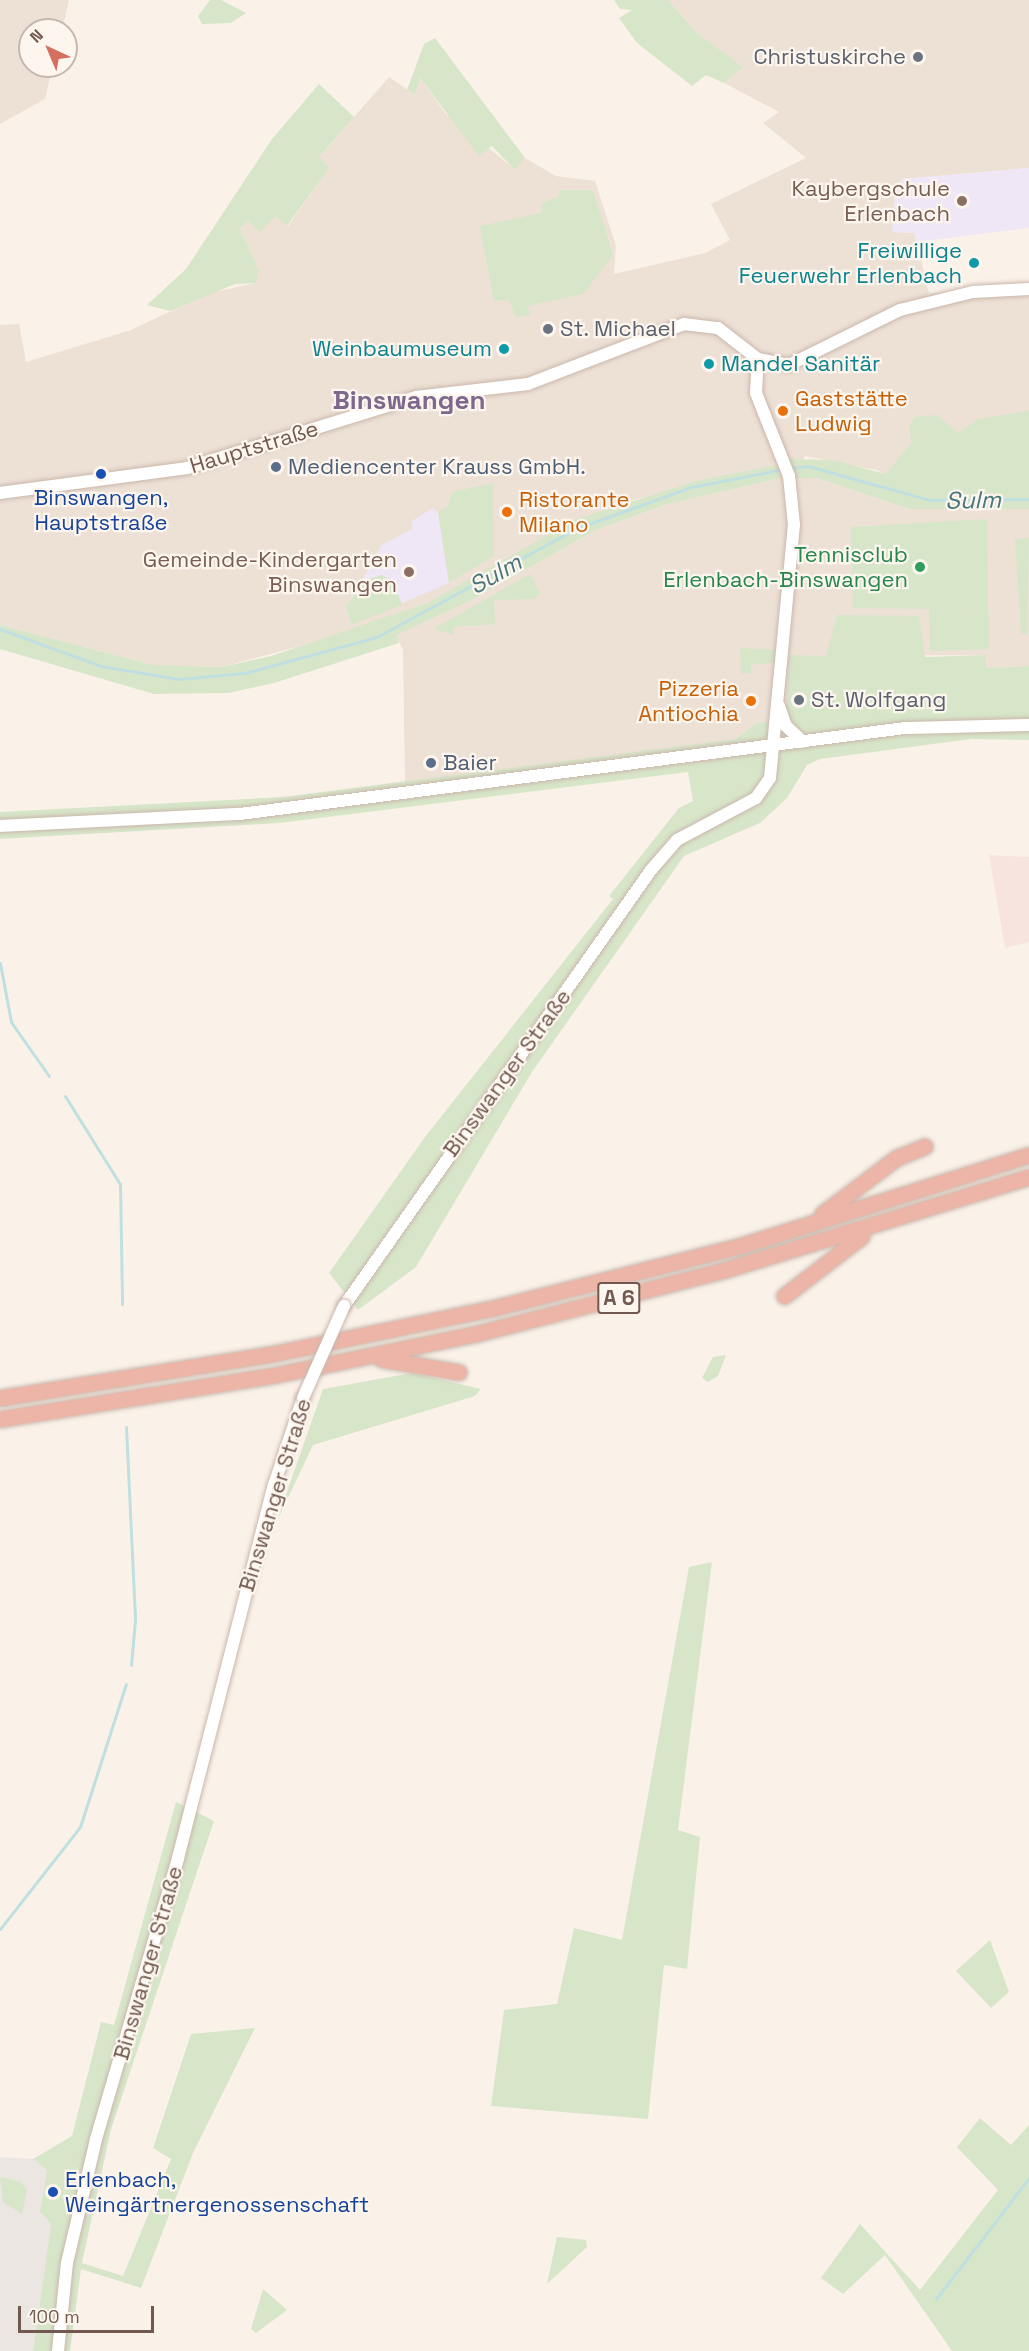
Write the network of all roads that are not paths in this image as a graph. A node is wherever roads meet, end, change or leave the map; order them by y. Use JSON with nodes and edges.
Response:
{"nodes":[{"id":1,"x":1029,"y":288,"type":"edge"},
{"id":2,"x":758,"y":359,"type":"junction"},
{"id":3,"x":0,"y":493,"type":"edge"},
{"id":4,"x":778,"y":702,"type":"junction"},
{"id":5,"x":1029,"y":725,"type":"edge"},
{"id":6,"x":803,"y":742,"type":"junction"},
{"id":7,"x":772,"y":746,"type":"junction"},
{"id":8,"x":0,"y":826,"type":"edge"},
{"id":9,"x":925,"y":1146,"type":"dead end"},
{"id":10,"x":1029,"y":1155,"type":"edge"},
{"id":11,"x":1029,"y":1177,"type":"edge"},
{"id":12,"x":799,"y":1228,"type":"junction"},
{"id":13,"x":872,"y":1228,"type":"junction"},
{"id":14,"x":784,"y":1296,"type":"dead end"},
{"id":15,"x":363,"y":1358,"type":"junction"},
{"id":16,"x":459,"y":1372,"type":"dead end"},
{"id":17,"x":0,"y":1398,"type":"edge"},
{"id":18,"x":0,"y":1419,"type":"edge"},
{"id":19,"x":58,"y":2351,"type":"edge"}],
"edges":[{"from":1,"to":2,"type":"main road","name":"Hauptstraße"},
{"from":2,"to":3,"type":"main road","name":"Hauptstraße"},
{"from":2,"to":4,"type":"main road","name":"Binswanger Straße"},
{"from":4,"to":6,"type":"main road"},
{"from":4,"to":7,"type":"main road","name":"Binswanger Straße"},
{"from":5,"to":6,"type":"main road"},
{"from":6,"to":7,"type":"main road"},
{"from":7,"to":8,"type":"main road"},
{"from":7,"to":19,"type":"main road","name":"Binswanger Straße","bridge":true},
{"from":9,"to":12,"type":"highway"},
{"from":10,"to":12,"type":"highway","number":"A 6"},
{"from":11,"to":13,"type":"highway","number":"A 6"},
{"from":12,"to":17,"type":"highway","number":"A 6"},
{"from":13,"to":14,"type":"highway"},
{"from":13,"to":15,"type":"highway","number":"A 6"},
{"from":15,"to":16,"type":"highway"},
{"from":15,"to":18,"type":"highway","number":"A 6"}]}
